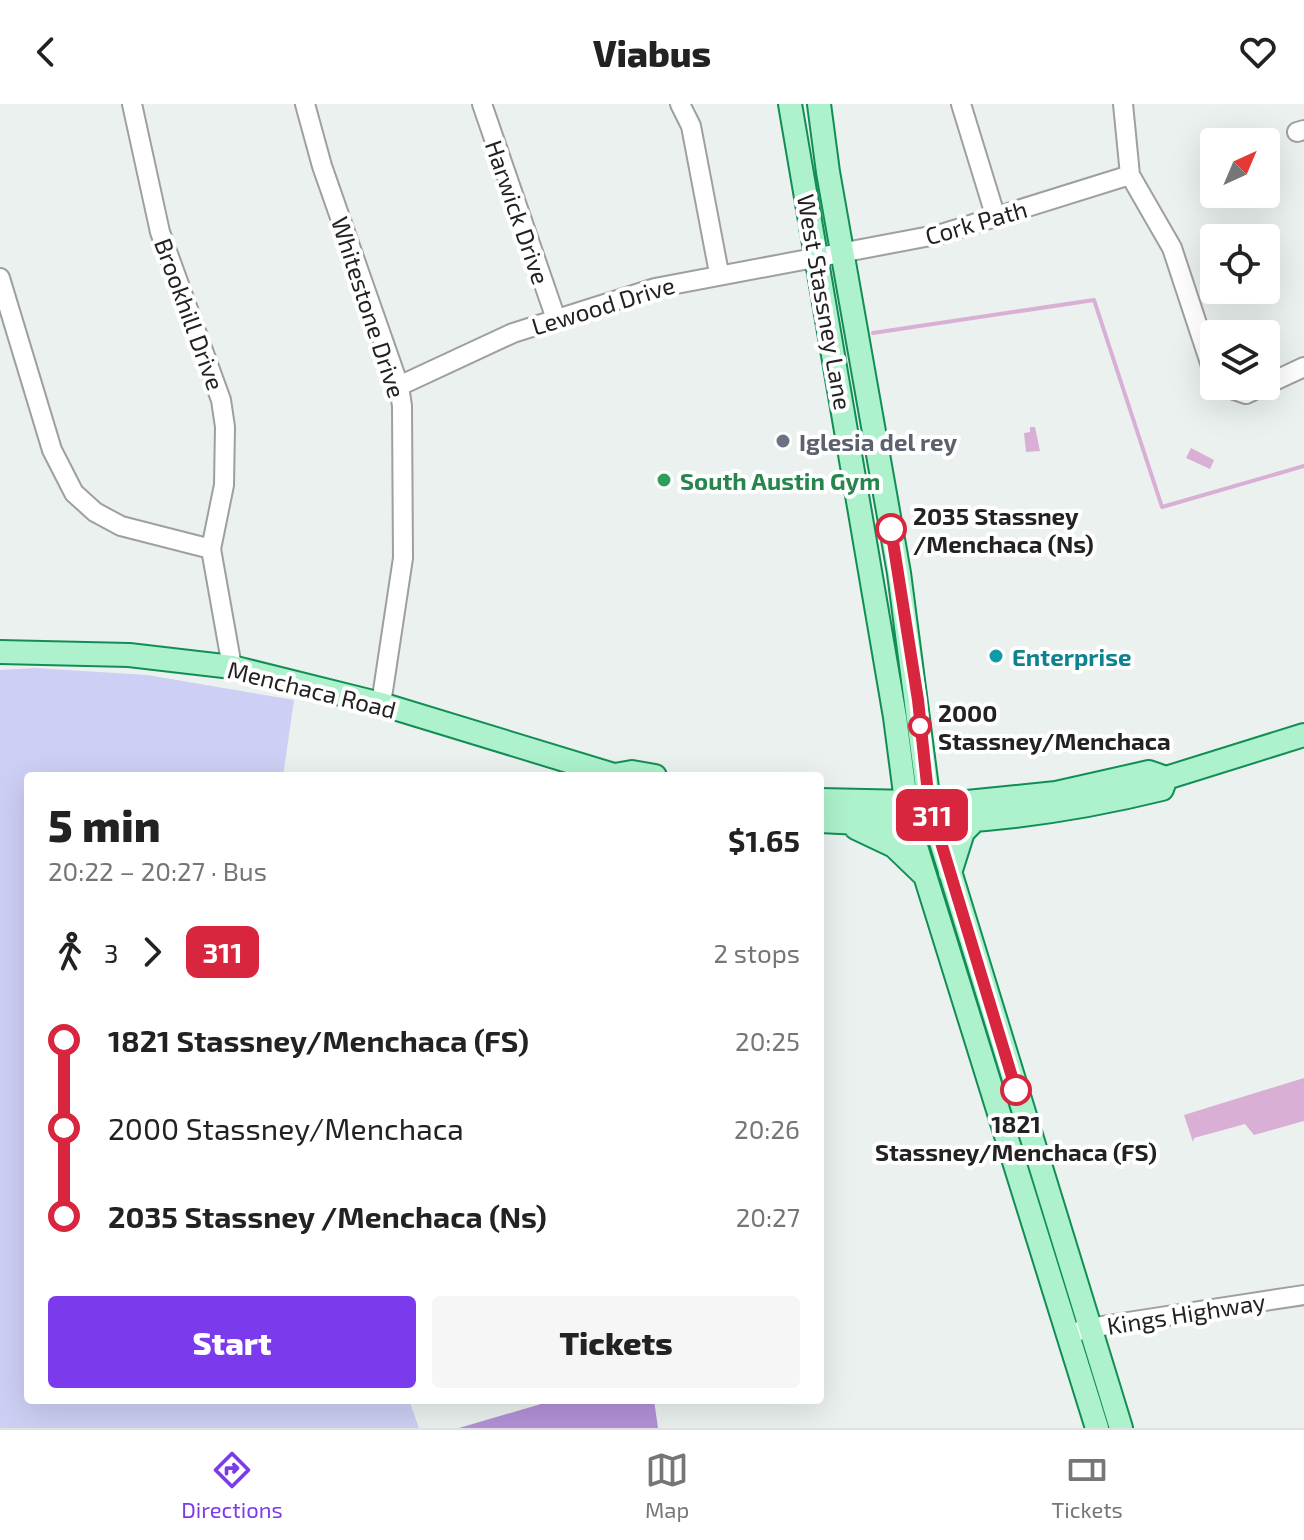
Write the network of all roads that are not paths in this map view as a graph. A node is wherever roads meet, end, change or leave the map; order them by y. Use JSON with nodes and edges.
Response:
{"nodes":[{"id":1,"x":132,"y":104,"type":"edge"},
{"id":2,"x":305,"y":104,"type":"edge"},
{"id":3,"x":482,"y":104,"type":"edge"},
{"id":4,"x":680,"y":104,"type":"edge"},
{"id":5,"x":790,"y":104,"type":"edge"},
{"id":6,"x":819,"y":104,"type":"edge"},
{"id":7,"x":961,"y":104,"type":"edge"},
{"id":8,"x":1123,"y":104,"type":"edge"},
{"id":9,"x":1130,"y":175,"type":"junction"},
{"id":10,"x":996,"y":218,"type":"junction"},
{"id":11,"x":843,"y":252,"type":"junction"},
{"id":12,"x":818,"y":257,"type":"junction"},
{"id":13,"x":719,"y":273,"type":"junction"},
{"id":14,"x":0,"y":278,"type":"edge"},
{"id":15,"x":556,"y":319,"type":"junction"},
{"id":16,"x":1200,"y":332,"type":"edge"},
{"id":17,"x":1304,"y":367,"type":"edge"},
{"id":18,"x":1280,"y":378,"type":"edge"},
{"id":19,"x":399,"y":386,"type":"junction"},
{"id":20,"x":874,"y":431,"type":"junction"},
{"id":21,"x":848,"y":435,"type":"junction"},
{"id":22,"x":211,"y":549,"type":"junction"},
{"id":23,"x":875,"y":600,"type":"junction"},
{"id":24,"x":903,"y":602,"type":"junction"},
{"id":25,"x":0,"y":652,"type":"edge"},
{"id":26,"x":232,"y":667,"type":"junction"},
{"id":27,"x":381,"y":704,"type":"junction"},
{"id":28,"x":1304,"y":735,"type":"edge"},
{"id":29,"x":603,"y":772,"type":"edge"},
{"id":30,"x":1166,"y":778,"type":"junction"},
{"id":31,"x":824,"y":801,"type":"edge"},
{"id":32,"x":907,"y":813,"type":"junction"},
{"id":33,"x":932,"y":814,"type":"junction"},
{"id":34,"x":824,"y":821,"type":"edge"},
{"id":35,"x":973,"y":822,"type":"junction"},
{"id":36,"x":843,"y":823,"type":"junction"},
{"id":37,"x":950,"y":873,"type":"junction"},
{"id":38,"x":926,"y":877,"type":"junction"},
{"id":39,"x":1018,"y":1133,"type":"junction"},
{"id":40,"x":1304,"y":1295,"type":"edge"},
{"id":41,"x":1079,"y":1331,"type":"junction"},
{"id":42,"x":1111,"y":1391,"type":"junction"},
{"id":43,"x":1091,"y":1406,"type":"junction"},
{"id":44,"x":1097,"y":1428,"type":"edge"},
{"id":45,"x":1121,"y":1428,"type":"edge"}],
"edges":[{"from":1,"to":22,"type":"street","name":"Brookhill Drive"},
{"from":2,"to":19,"type":"street","name":"Whitestone Drive"},
{"from":3,"to":15,"type":"street","name":"Harwick Drive"},
{"from":4,"to":13,"type":"street"},
{"from":5,"to":12,"type":"main road","name":"West Stassney Lane"},
{"from":6,"to":11,"type":"main road","name":"West Stassney Lane"},
{"from":7,"to":10,"type":"street"},
{"from":8,"to":9,"type":"street"},
{"from":9,"to":10,"type":"street","name":"Cork Path"},
{"from":9,"to":16,"type":"street"},
{"from":10,"to":11,"type":"street","name":"Cork Path"},
{"from":11,"to":12,"type":"street","name":"Cork Path"},
{"from":11,"to":20,"type":"main road","name":"West Stassney Lane"},
{"from":12,"to":13,"type":"street","name":"Lewood Drive"},
{"from":12,"to":21,"type":"main road","name":"West Stassney Lane"},
{"from":13,"to":15,"type":"street","name":"Lewood Drive"},
{"from":14,"to":22,"type":"street"},
{"from":15,"to":19,"type":"street","name":"Lewood Drive"},
{"from":17,"to":18,"type":"street"},
{"from":19,"to":27,"type":"street","name":"Whitestone Drive"},
{"from":20,"to":21,"type":"main road"},
{"from":20,"to":24,"type":"main road","name":"West Stassney Lane"},
{"from":21,"to":23,"type":"main road","name":"West Stassney Lane"},
{"from":22,"to":26,"type":"street","name":"Brookhill Drive"},
{"from":23,"to":24,"type":"main road"},
{"from":23,"to":32,"type":"main road","name":"West Stassney Lane"},
{"from":24,"to":33,"type":"main road","name":"West Stassney Lane"},
{"from":25,"to":26,"type":"main road","name":"Menchaca Road"},
{"from":26,"to":27,"type":"main road","name":"Menchaca Road"},
{"from":27,"to":29,"type":"main road","name":"Menchaca Road"},
{"from":28,"to":30,"type":"main road"},
{"from":30,"to":33,"type":"main road"},
{"from":30,"to":35,"type":"main road"},
{"from":31,"to":32,"type":"main road"},
{"from":32,"to":33,"type":"main road"},
{"from":32,"to":36,"type":"main road"},
{"from":32,"to":38,"type":"main road","name":"West Stassney Lane"},
{"from":33,"to":35,"type":"main road"},
{"from":33,"to":37,"type":"main road","name":"West Stassney Lane"},
{"from":34,"to":36,"type":"main road"},
{"from":35,"to":37,"type":"main road"},
{"from":36,"to":38,"type":"main road"},
{"from":37,"to":39,"type":"main road","name":"West Stassney Lane"},
{"from":38,"to":39,"type":"main road","name":"West Stassney Lane"},
{"from":39,"to":41,"type":"main road","name":"West Stassney Lane"},
{"from":40,"to":41,"type":"street","name":"Kings Highway"},
{"from":41,"to":42,"type":"main road","name":"West Stassney Lane"},
{"from":41,"to":43,"type":"main road","name":"West Stassney Lane"},
{"from":42,"to":43,"type":"main road"},
{"from":42,"to":45,"type":"main road","name":"West Stassney Lane"},
{"from":43,"to":44,"type":"main road","name":"West Stassney Lane"}]}
